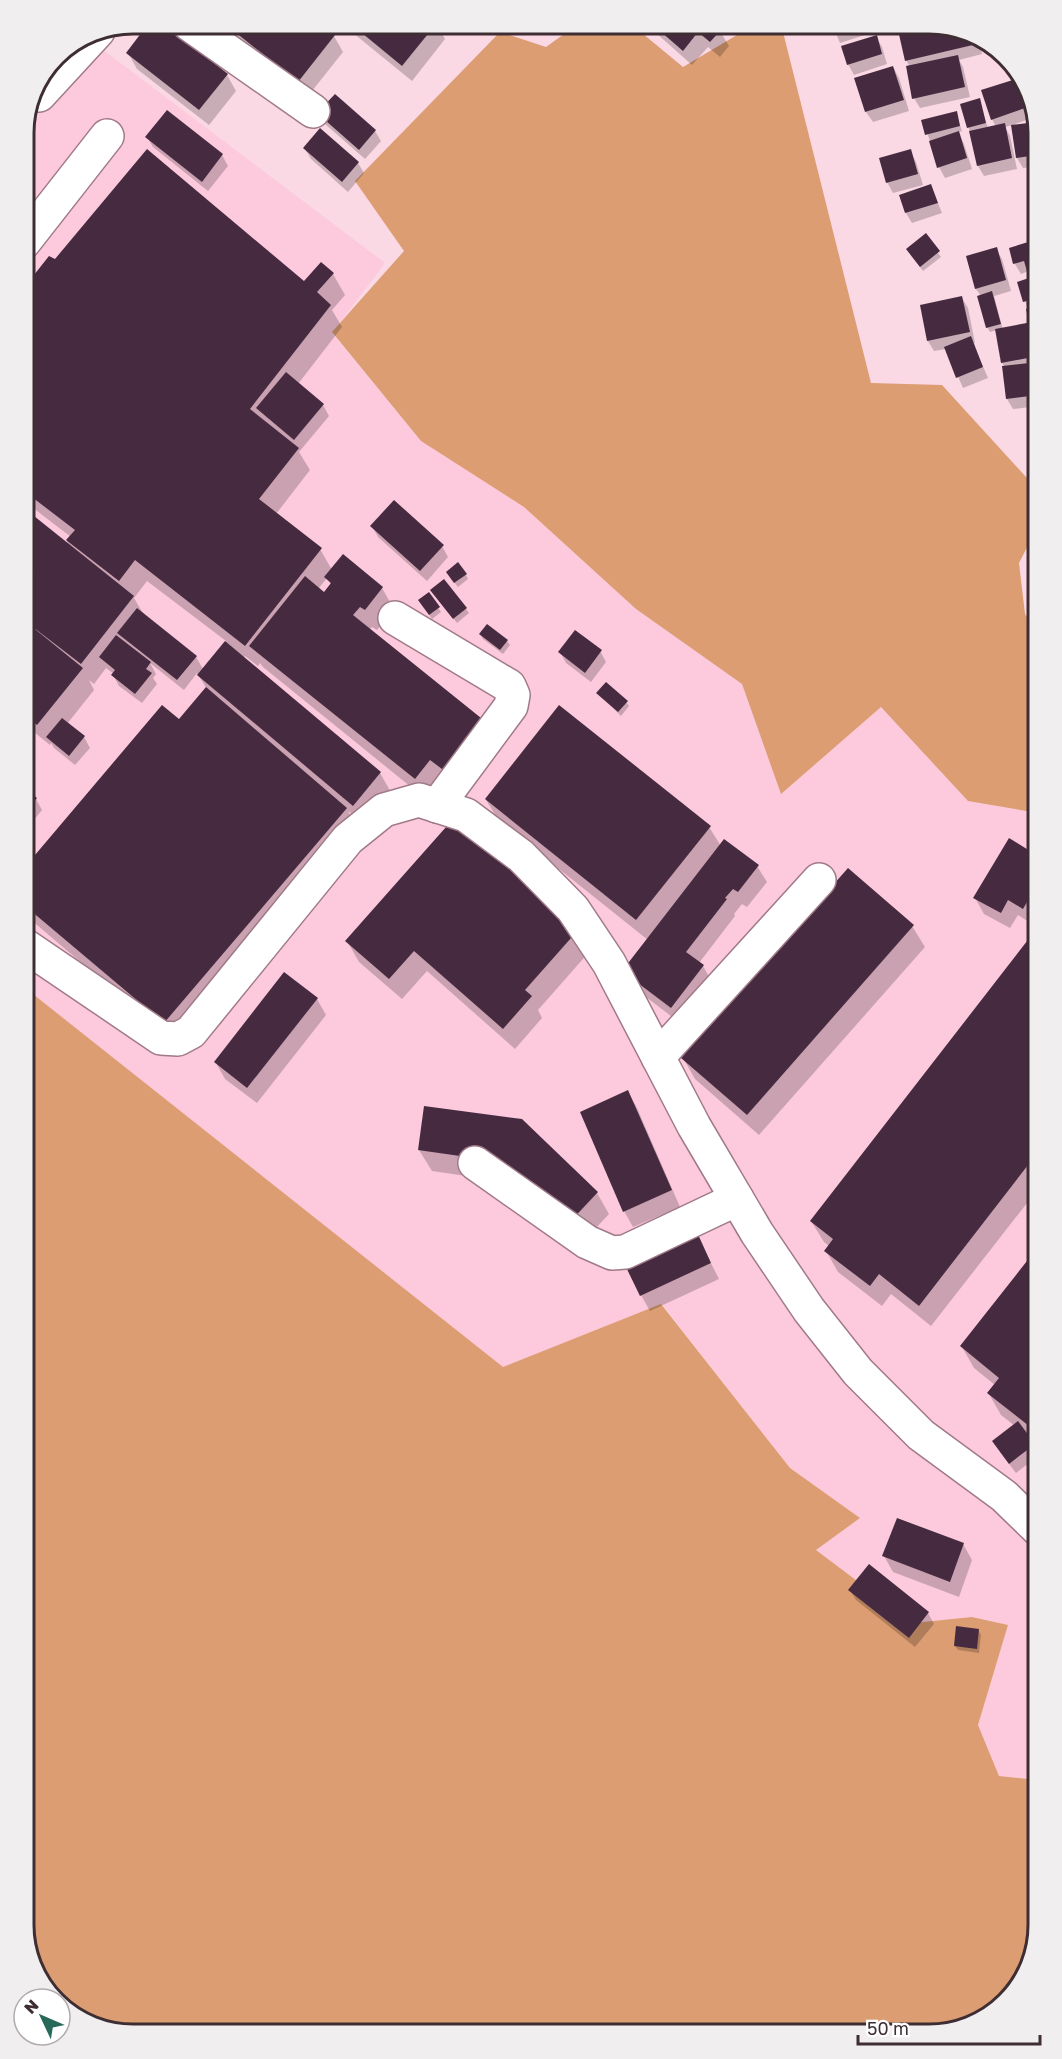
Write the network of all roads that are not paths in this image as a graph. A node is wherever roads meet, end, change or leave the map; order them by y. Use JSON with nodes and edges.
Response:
{"nodes":[{"id":1,"x":203,"y":34,"type":"edge"},
{"id":2,"x":80,"y":50,"type":"edge"},
{"id":3,"x":47,"y":86,"type":"edge"},
{"id":4,"x":313,"y":111,"type":"dead end"},
{"id":5,"x":107,"y":136,"type":"dead end"},
{"id":6,"x":35,"y":228,"type":"edge"},
{"id":7,"x":395,"y":618,"type":"dead end"},
{"id":8,"x":436,"y":806,"type":"junction"},
{"id":9,"x":819,"y":879,"type":"dead end"},
{"id":10,"x":35,"y":952,"type":"edge"},
{"id":11,"x":658,"y":1056,"type":"junction"},
{"id":12,"x":475,"y":1163,"type":"dead end"},
{"id":13,"x":737,"y":1199,"type":"junction"},
{"id":14,"x":1028,"y":1519,"type":"edge"}],
"edges":[{"from":1,"to":4,"type":"street"},
{"from":2,"to":3,"type":"street"},
{"from":5,"to":6,"type":"street"},
{"from":7,"to":8,"type":"street"},
{"from":8,"to":10,"type":"street"},
{"from":8,"to":11,"type":"street"},
{"from":9,"to":11,"type":"street"},
{"from":11,"to":13,"type":"street"},
{"from":12,"to":13,"type":"street"},
{"from":13,"to":14,"type":"street"}]}
